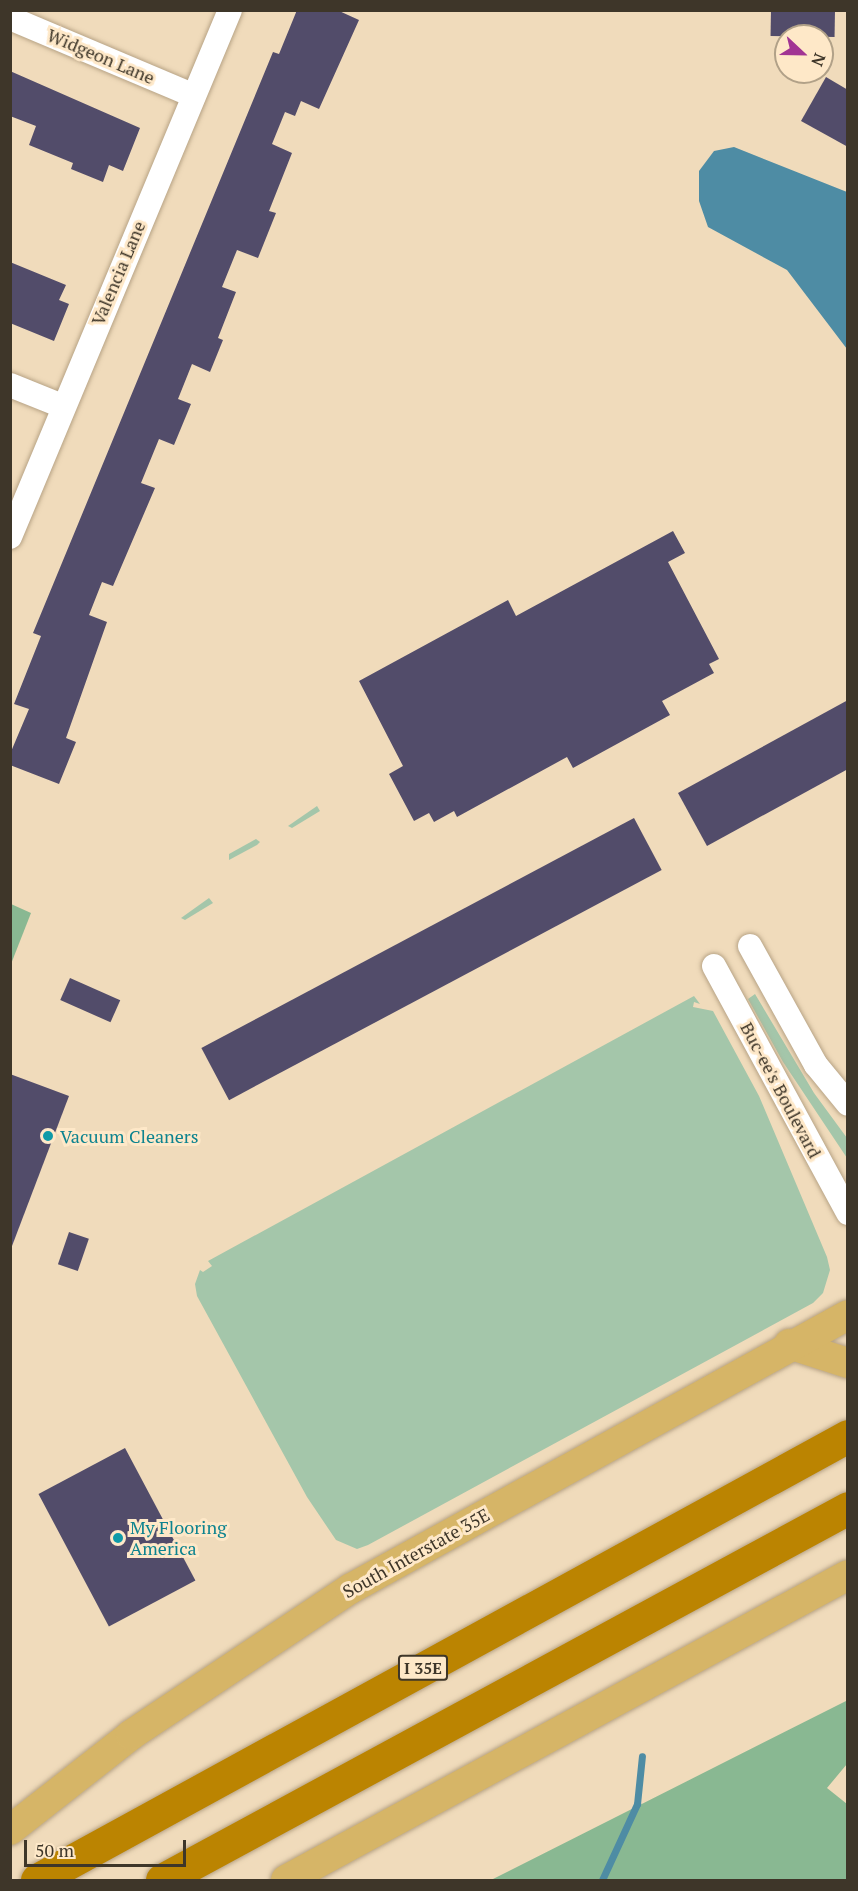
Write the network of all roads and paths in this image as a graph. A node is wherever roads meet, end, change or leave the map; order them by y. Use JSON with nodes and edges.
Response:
{"nodes":[{"id":1,"x":230,"y":10,"type":"edge"},
{"id":2,"x":10,"y":18,"type":"edge"},
{"id":3,"x":192,"y":95,"type":"junction"},
{"id":4,"x":10,"y":385,"type":"edge"},
{"id":5,"x":63,"y":406,"type":"junction"},
{"id":6,"x":10,"y":537,"type":"edge"},
{"id":7,"x":750,"y":946,"type":"dead end"},
{"id":8,"x":714,"y":966,"type":"dead end"},
{"id":9,"x":848,"y":1104,"type":"edge"},
{"id":10,"x":848,"y":1214,"type":"edge"},
{"id":11,"x":848,"y":1314,"type":"edge"},
{"id":12,"x":789,"y":1344,"type":"junction"},
{"id":13,"x":848,"y":1363,"type":"edge"},
{"id":14,"x":848,"y":1436,"type":"edge"},
{"id":15,"x":844,"y":1510,"type":"edge"},
{"id":16,"x":848,"y":1575,"type":"edge"},
{"id":17,"x":10,"y":1830,"type":"edge"},
{"id":18,"x":37,"y":1881,"type":"edge"},
{"id":19,"x":162,"y":1881,"type":"edge"},
{"id":20,"x":286,"y":1881,"type":"edge"}],
"edges":[{"from":1,"to":3,"type":"street","name":"Valencia Lane"},
{"from":2,"to":3,"type":"street","name":"Widgeon Lane"},
{"from":3,"to":5,"type":"street","name":"Valencia Lane"},
{"from":4,"to":5,"type":"street"},
{"from":5,"to":6,"type":"street","name":"Valencia Lane"},
{"from":7,"to":9,"type":"street"},
{"from":8,"to":10,"type":"street","name":"Buc-ee's Boulevard"},
{"from":11,"to":12,"type":"main road","name":"South Interstate 35E"},
{"from":12,"to":13,"type":"main road"},
{"from":12,"to":17,"type":"main road","name":"South Interstate 35E"},
{"from":14,"to":18,"type":"highway","number":"I 35E"},
{"from":15,"to":19,"type":"highway"},
{"from":16,"to":20,"type":"main road"}]}
